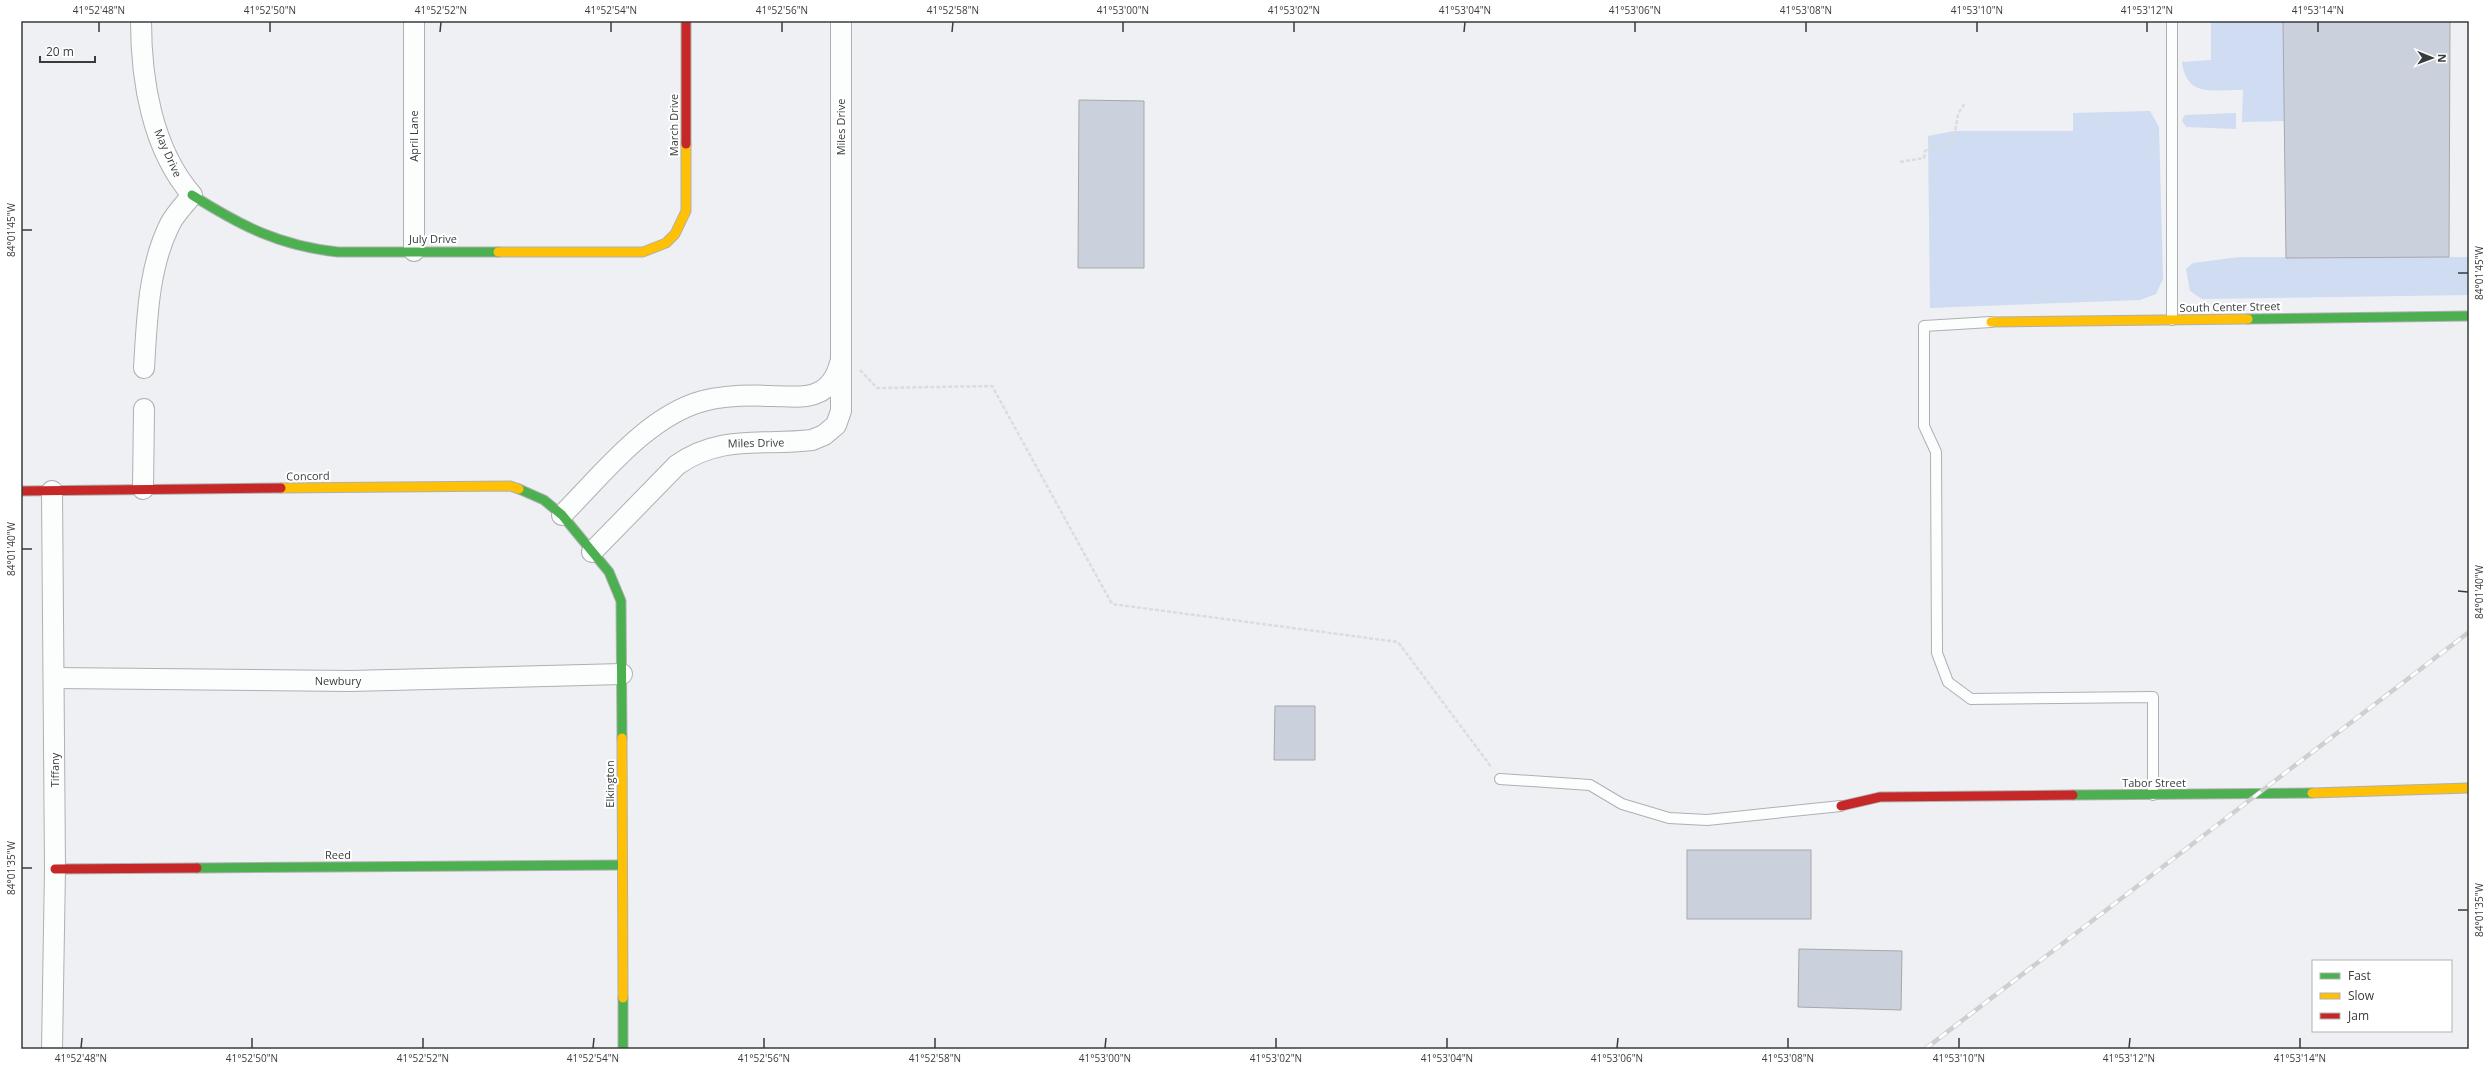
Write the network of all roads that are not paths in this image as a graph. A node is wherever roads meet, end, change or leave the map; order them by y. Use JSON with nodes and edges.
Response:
{"nodes":[{"id":1,"x":142,"y":21,"type":"edge"},
{"id":2,"x":414,"y":21,"type":"edge"},
{"id":3,"x":686,"y":21,"type":"edge"},
{"id":4,"x":841,"y":21,"type":"edge"},
{"id":5,"x":2172,"y":21,"type":"edge"},
{"id":6,"x":192,"y":195,"type":"junction"},
{"id":7,"x":679,"y":228,"type":"joint"},
{"id":8,"x":414,"y":251,"type":"junction"},
{"id":9,"x":2469,"y":316,"type":"edge"},
{"id":10,"x":2172,"y":320,"type":"junction"},
{"id":11,"x":1991,"y":322,"type":"joint"},
{"id":12,"x":842,"y":353,"type":"junction"},
{"id":13,"x":144,"y":368,"type":"dead end"},
{"id":14,"x":144,"y":409,"type":"dead end"},
{"id":15,"x":143,"y":489,"type":"junction"},
{"id":16,"x":21,"y":491,"type":"edge"},
{"id":17,"x":52,"y":491,"type":"junction"},
{"id":18,"x":562,"y":515,"type":"junction"},
{"id":19,"x":577,"y":534,"type":"joint"},
{"id":20,"x":592,"y":552,"type":"junction"},
{"id":21,"x":622,"y":674,"type":"junction"},
{"id":22,"x":55,"y":678,"type":"junction"},
{"id":23,"x":1500,"y":778,"type":"road end"},
{"id":24,"x":2469,"y":788,"type":"edge"},
{"id":25,"x":2153,"y":795,"type":"junction"},
{"id":26,"x":1841,"y":806,"type":"joint"},
{"id":27,"x":622,"y":865,"type":"junction"},
{"id":28,"x":55,"y":869,"type":"junction"},
{"id":29,"x":52,"y":1049,"type":"edge"},
{"id":30,"x":623,"y":1049,"type":"edge"}],
"edges":[{"from":1,"to":6,"type":"street","name":"May Drive"},
{"from":2,"to":8,"type":"street","name":"April Lane"},
{"from":3,"to":7,"type":"street","name":"March Drive"},
{"from":4,"to":12,"type":"street","name":"Miles Drive"},
{"from":5,"to":10,"type":"lane"},
{"from":6,"to":8,"type":"street","name":"July Drive"},
{"from":6,"to":13,"type":"street"},
{"from":7,"to":8,"type":"street","name":"July Drive"},
{"from":9,"to":10,"type":"street","name":"South Center Street"},
{"from":10,"to":11,"type":"street","name":"South Center Street"},
{"from":11,"to":25,"type":"lane"},
{"from":12,"to":18,"type":"street","name":"Miles Drive"},
{"from":12,"to":20,"type":"street","name":"Miles Drive"},
{"from":14,"to":15,"type":"street"},
{"from":15,"to":17,"type":"street","name":"Concord"},
{"from":15,"to":18,"type":"street","name":"Concord"},
{"from":16,"to":17,"type":"street","name":"Concord"},
{"from":17,"to":22,"type":"street","name":"Tiffany"},
{"from":18,"to":19,"type":"street","name":"Concord"},
{"from":19,"to":20,"type":"street","name":"Elkington"},
{"from":20,"to":21,"type":"street","name":"Elkington"},
{"from":21,"to":22,"type":"street","name":"Newbury"},
{"from":21,"to":27,"type":"street","name":"Elkington"},
{"from":22,"to":28,"type":"street","name":"Tiffany"},
{"from":23,"to":26,"type":"lane"},
{"from":24,"to":25,"type":"street","name":"Tabor Street"},
{"from":25,"to":26,"type":"street","name":"Tabor Street"},
{"from":27,"to":28,"type":"street","name":"Reed"},
{"from":27,"to":30,"type":"street","name":"Elkington"},
{"from":28,"to":29,"type":"street","name":"Tiffany"}]}
